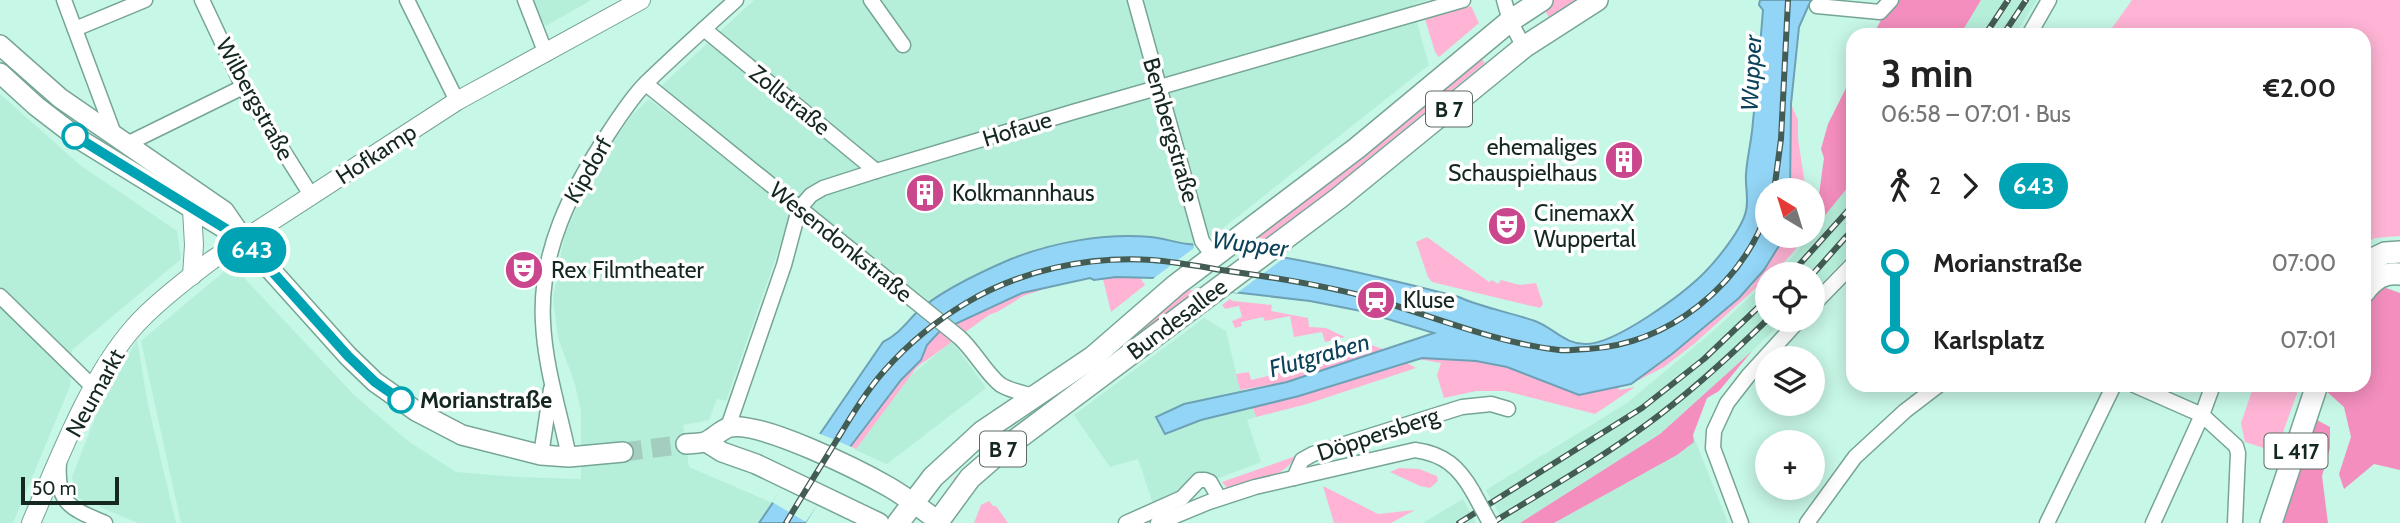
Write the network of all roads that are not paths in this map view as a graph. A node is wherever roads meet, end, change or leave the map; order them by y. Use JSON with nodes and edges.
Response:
{"nodes":[{"id":1,"x":145,"y":0,"type":"edge"},
{"id":2,"x":202,"y":0,"type":"edge"},
{"id":3,"x":407,"y":0,"type":"edge"},
{"id":4,"x":525,"y":0,"type":"edge"},
{"id":5,"x":736,"y":0,"type":"edge"},
{"id":6,"x":871,"y":0,"type":"edge"},
{"id":7,"x":1135,"y":0,"type":"edge"},
{"id":8,"x":1463,"y":0,"type":"edge"},
{"id":9,"x":1504,"y":0,"type":"edge"},
{"id":10,"x":1542,"y":0,"type":"edge"},
{"id":11,"x":1597,"y":0,"type":"edge"},
{"id":12,"x":1891,"y":0,"type":"edge"},
{"id":13,"x":2049,"y":0,"type":"edge"},
{"id":14,"x":65,"y":1,"type":"edge"},
{"id":15,"x":636,"y":1,"type":"edge"},
{"id":16,"x":1817,"y":6,"type":"dead end"},
{"id":17,"x":1510,"y":21,"type":"junction"},
{"id":18,"x":2033,"y":28,"type":"edge"},
{"id":19,"x":75,"y":29,"type":"junction"},
{"id":20,"x":704,"y":29,"type":"junction"},
{"id":21,"x":903,"y":45,"type":"dead end"},
{"id":22,"x":0,"y":46,"type":"edge"},
{"id":23,"x":1524,"y":47,"type":"junction"},
{"id":24,"x":546,"y":54,"type":"junction"},
{"id":25,"x":0,"y":73,"type":"edge"},
{"id":26,"x":646,"y":84,"type":"junction"},
{"id":27,"x":243,"y":87,"type":"junction"},
{"id":28,"x":1159,"y":87,"type":"junction"},
{"id":29,"x":457,"y":102,"type":"junction"},
{"id":30,"x":127,"y":143,"type":"junction"},
{"id":31,"x":123,"y":166,"type":"junction"},
{"id":32,"x":876,"y":171,"type":"junction"},
{"id":33,"x":311,"y":195,"type":"junction"},
{"id":34,"x":191,"y":209,"type":"junction"},
{"id":35,"x":799,"y":209,"type":"junction"},
{"id":36,"x":244,"y":240,"type":"junction"},
{"id":37,"x":1216,"y":250,"type":"junction"},
{"id":38,"x":2400,"y":252,"type":"edge"},
{"id":39,"x":2371,"y":260,"type":"edge"},
{"id":40,"x":1846,"y":271,"type":"edge"},
{"id":41,"x":2400,"y":274,"type":"edge"},
{"id":42,"x":192,"y":276,"type":"junction"},
{"id":43,"x":2371,"y":283,"type":"edge"},
{"id":44,"x":1825,"y":293,"type":"edge"},
{"id":45,"x":0,"y":296,"type":"edge"},
{"id":46,"x":134,"y":327,"type":"joint"},
{"id":47,"x":1787,"y":332,"type":"edge"},
{"id":48,"x":93,"y":387,"type":"junction"},
{"id":49,"x":552,"y":388,"type":"junction"},
{"id":50,"x":1930,"y":392,"type":"edge"},
{"id":51,"x":2111,"y":392,"type":"edge"},
{"id":52,"x":2150,"y":392,"type":"edge"},
{"id":53,"x":2210,"y":392,"type":"edge"},
{"id":54,"x":2315,"y":392,"type":"edge"},
{"id":55,"x":1034,"y":396,"type":"junction"},
{"id":56,"x":1508,"y":409,"type":"dead end"},
{"id":57,"x":2202,"y":415,"type":"junction"},
{"id":58,"x":728,"y":428,"type":"junction"},
{"id":59,"x":623,"y":452,"type":"tunnel mouth"},
{"id":60,"x":541,"y":454,"type":"junction"},
{"id":61,"x":569,"y":457,"type":"junction"},
{"id":62,"x":59,"y":461,"type":"junction"},
{"id":63,"x":1294,"y":478,"type":"junction"},
{"id":64,"x":1219,"y":498,"type":"junction"},
{"id":65,"x":912,"y":502,"type":"junction"},
{"id":66,"x":938,"y":522,"type":"edge"},
{"id":67,"x":31,"y":523,"type":"edge"},
{"id":68,"x":105,"y":523,"type":"edge"},
{"id":69,"x":879,"y":523,"type":"edge"},
{"id":70,"x":898,"y":523,"type":"edge"},
{"id":71,"x":1126,"y":523,"type":"edge"},
{"id":72,"x":1158,"y":523,"type":"edge"},
{"id":73,"x":1490,"y":523,"type":"edge"},
{"id":74,"x":1741,"y":523,"type":"edge"},
{"id":75,"x":1807,"y":523,"type":"edge"},
{"id":76,"x":2047,"y":523,"type":"edge"},
{"id":77,"x":2152,"y":523,"type":"edge"},
{"id":78,"x":2235,"y":523,"type":"edge"},
{"id":79,"x":2271,"y":523,"type":"edge"}],
"edges":[{"from":1,"to":19,"type":"street"},
{"from":2,"to":27,"type":"street","name":"Wilbergstraße"},
{"from":3,"to":29,"type":"street"},
{"from":4,"to":24,"type":"street"},
{"from":5,"to":20,"type":"street","name":"Kipdorf"},
{"from":6,"to":21,"type":"street"},
{"from":7,"to":28,"type":"street","name":"Bembergstraße"},
{"from":8,"to":28,"type":"street","name":"Hofaue"},
{"from":9,"to":17,"type":"street"},
{"from":10,"to":17,"type":"main road","name":"Bundesallee","number":"B 7"},
{"from":11,"to":23,"type":"main road","name":"Bundesallee","number":"B 7"},
{"from":12,"to":16,"type":"street"},
{"from":13,"to":18,"type":"street"},
{"from":14,"to":19,"type":"street"},
{"from":15,"to":24,"type":"street","name":"Hofkamp"},
{"from":17,"to":23,"type":"street"},
{"from":17,"to":37,"type":"main road","name":"Bundesallee","number":"B 7"},
{"from":19,"to":30,"type":"street"},
{"from":20,"to":26,"type":"street","name":"Kipdorf"},
{"from":20,"to":32,"type":"street","name":"Zollstraße"},
{"from":22,"to":30,"type":"main road"},
{"from":23,"to":66,"type":"main road","name":"Bundesallee","number":"B 7"},
{"from":24,"to":29,"type":"street","name":"Hofkamp"},
{"from":25,"to":31,"type":"main road"},
{"from":26,"to":35,"type":"street","name":"Wesendonkstraße"},
{"from":26,"to":49,"type":"street","name":"Kipdorf"},
{"from":27,"to":30,"type":"street"},
{"from":27,"to":33,"type":"street","name":"Wilbergstraße"},
{"from":28,"to":32,"type":"street","name":"Hofaue"},
{"from":28,"to":37,"type":"street","name":"Bembergstraße"},
{"from":29,"to":33,"type":"street","name":"Hofkamp"},
{"from":30,"to":31,"type":"main road"},
{"from":30,"to":36,"type":"main road"},
{"from":31,"to":34,"type":"main road"},
{"from":32,"to":35,"type":"street","name":"Hofaue"},
{"from":33,"to":36,"type":"street","name":"Hofkamp"},
{"from":34,"to":36,"type":"main road"},
{"from":34,"to":42,"type":"street"},
{"from":35,"to":55,"type":"street","name":"Wesendonkstraße"},
{"from":35,"to":58,"type":"street"},
{"from":36,"to":42,"type":"street","name":"Hofkamp"},
{"from":36,"to":60,"type":"main road"},
{"from":37,"to":55,"type":"main road","name":"Bundesallee","number":"B 7"},
{"from":38,"to":39,"type":"main road"},
{"from":40,"to":44,"type":"street"},
{"from":41,"to":43,"type":"main road"},
{"from":42,"to":46,"type":"street","name":"Hofkamp"},
{"from":45,"to":48,"type":"street"},
{"from":46,"to":48,"type":"street","name":"Neumarkt"},
{"from":47,"to":74,"type":"street"},
{"from":48,"to":62,"type":"street","name":"Neumarkt"},
{"from":49,"to":60,"type":"street","name":"Kipdorf"},
{"from":49,"to":61,"type":"street","name":"Kipdorf"},
{"from":50,"to":75,"type":"street"},
{"from":51,"to":76,"type":"street"},
{"from":52,"to":57,"type":"street"},
{"from":53,"to":57,"type":"street"},
{"from":54,"to":79,"type":"main road","number":"L 417"},
{"from":55,"to":65,"type":"main road","name":"Bundesallee","number":"B 7"},
{"from":56,"to":63,"type":"street","name":"Döppersberg"},
{"from":57,"to":77,"type":"street"},
{"from":57,"to":78,"type":"street"},
{"from":58,"to":65,"type":"main road"},
{"from":58,"to":69,"type":"main road"},
{"from":59,"to":61,"type":"main road"},
{"from":60,"to":61,"type":"main road"},
{"from":62,"to":67,"type":"street","name":"Neumarkt"},
{"from":62,"to":68,"type":"street","name":"Neumarkt"},
{"from":63,"to":64,"type":"street","name":"Döppersberg"},
{"from":63,"to":73,"type":"street","bridge":true},
{"from":64,"to":71,"type":"street"},
{"from":64,"to":72,"type":"street","name":"Döppersberg"},
{"from":65,"to":66,"type":"main road"},
{"from":65,"to":70,"type":"main road","name":"Bundesallee","number":"B 7"}]}
